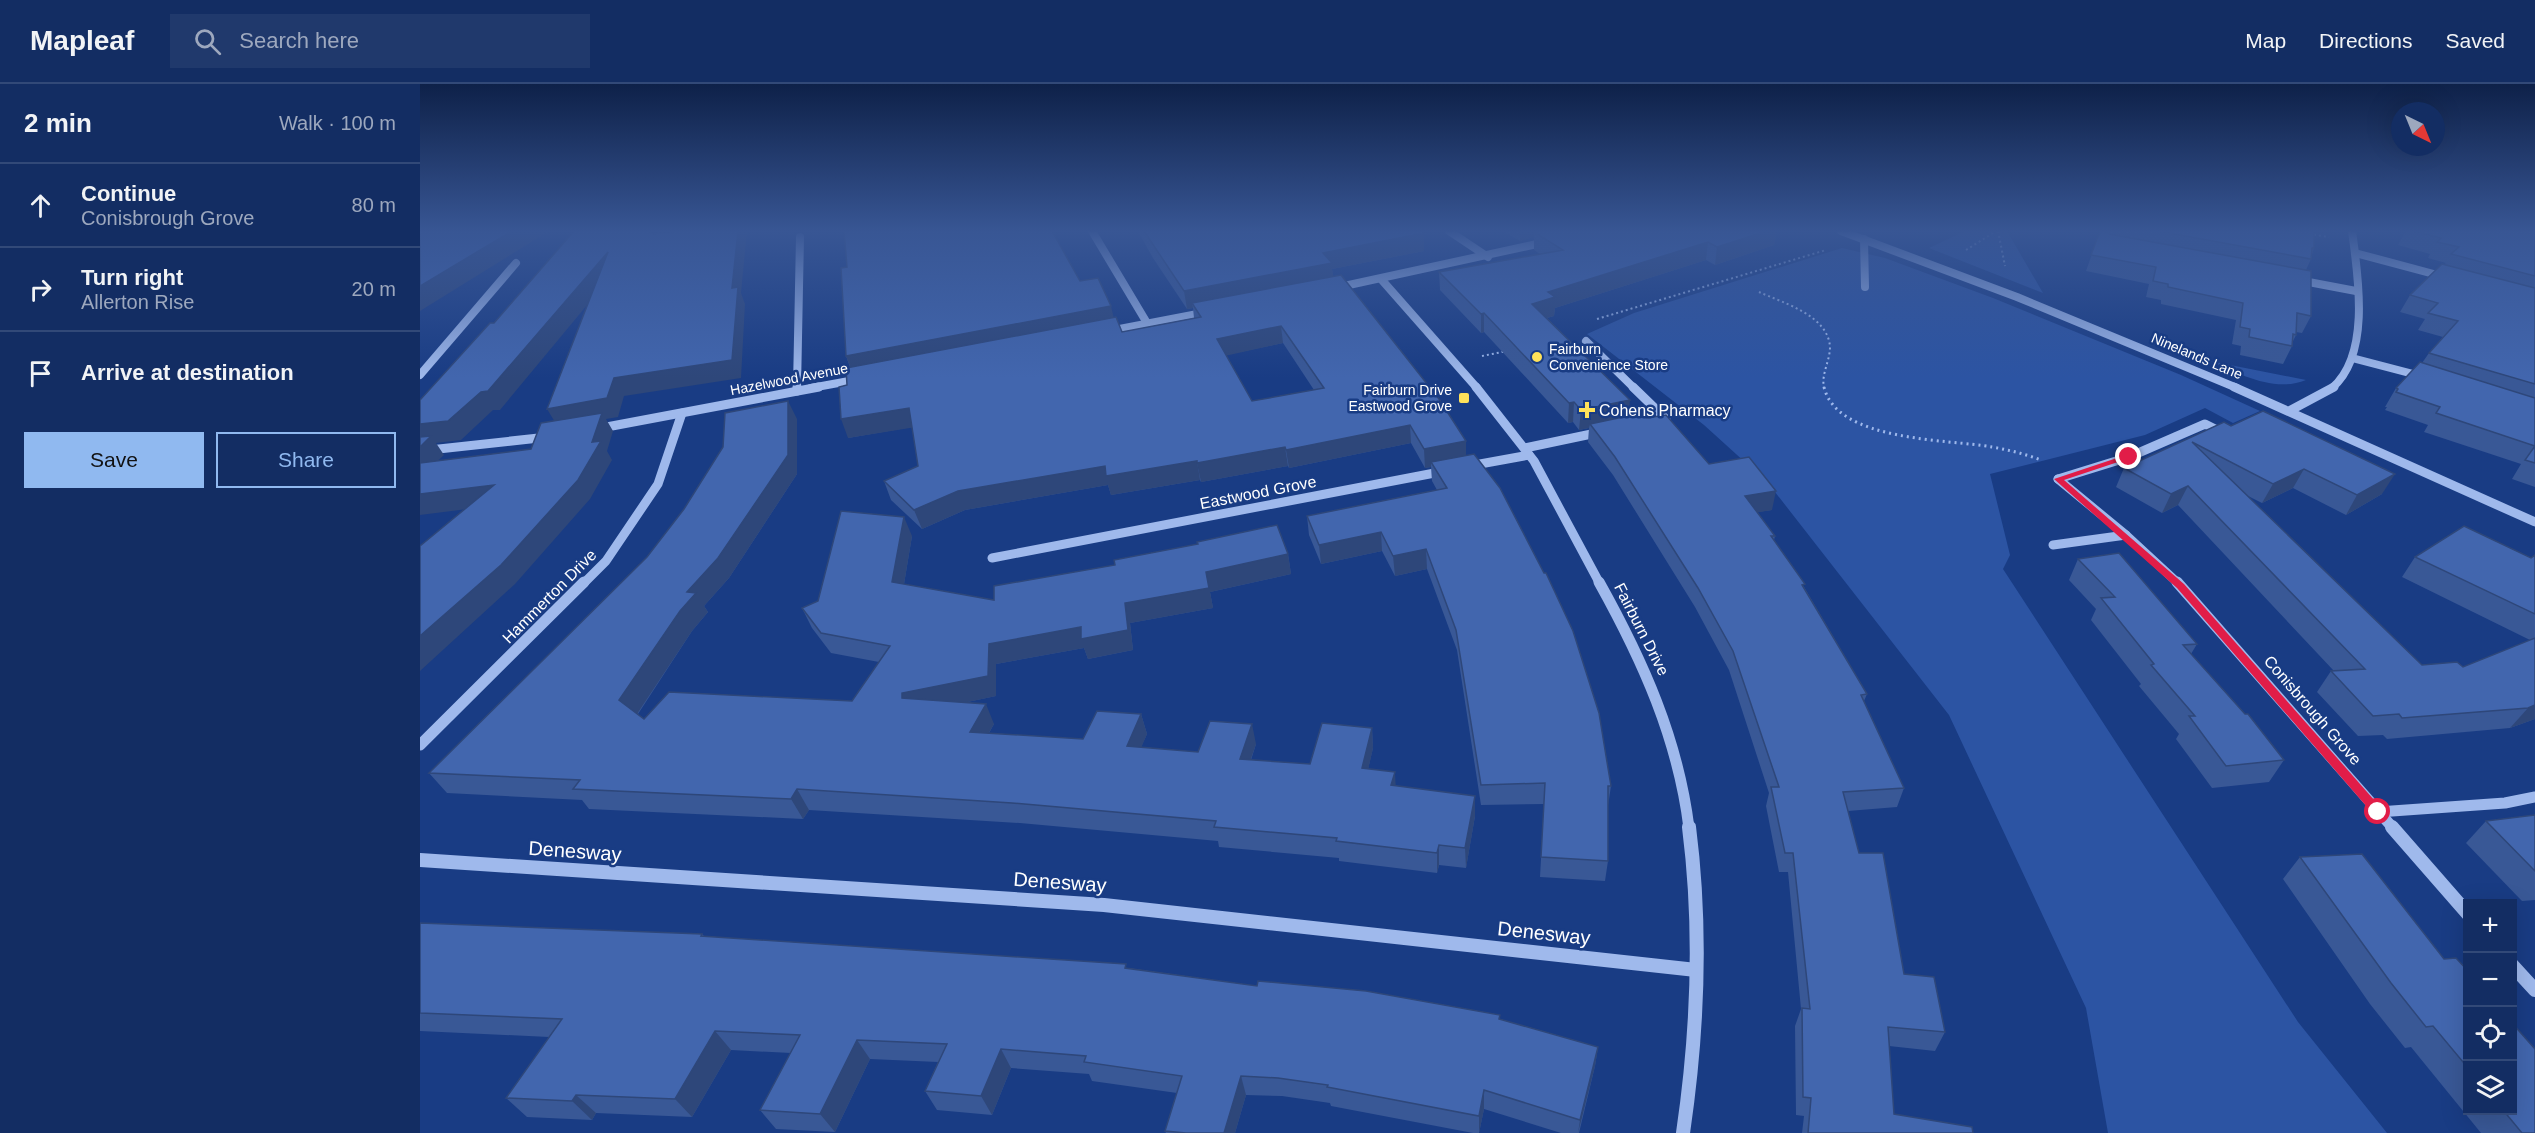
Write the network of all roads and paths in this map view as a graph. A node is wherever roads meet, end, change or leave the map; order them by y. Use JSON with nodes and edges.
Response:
{"nodes":[{"id":1,"x":501,"y":280,"type":"edge"},
{"id":2,"x":800,"y":280,"type":"edge"},
{"id":3,"x":1121,"y":280,"type":"edge"},
{"id":4,"x":1376,"y":280,"type":"edge"},
{"id":5,"x":1382,"y":280,"type":"edge"},
{"id":6,"x":1723,"y":280,"type":"edge"},
{"id":7,"x":1865,"y":280,"type":"edge"},
{"id":8,"x":1976,"y":280,"type":"edge"},
{"id":9,"x":2295,"y":280,"type":"edge"},
{"id":10,"x":2356,"y":280,"type":"edge"},
{"id":11,"x":1865,"y":287,"type":"dead end"},
{"id":12,"x":1323,"y":290,"type":"edge"},
{"id":13,"x":2356,"y":291,"type":"junction"},
{"id":14,"x":1759,"y":292,"type":"dead end"},
{"id":15,"x":1217,"y":310,"type":"edge"},
{"id":16,"x":1595,"y":320,"type":"dead end"},
{"id":17,"x":1147,"y":323,"type":"junction"},
{"id":18,"x":1100,"y":332,"type":"edge"},
{"id":19,"x":1586,"y":341,"type":"dead end"},
{"id":20,"x":1510,"y":351,"type":"edge"},
{"id":21,"x":2352,"y":358,"type":"junction"},
{"id":22,"x":1453,"y":362,"type":"junction"},
{"id":23,"x":420,"y":375,"type":"edge"},
{"id":24,"x":867,"y":377,"type":"edge"},
{"id":25,"x":2427,"y":378,"type":"edge"},
{"id":26,"x":797,"y":391,"type":"junction"},
{"id":27,"x":2290,"y":410,"type":"junction"},
{"id":28,"x":682,"y":413,"type":"junction"},
{"id":29,"x":1642,"y":424,"type":"edge"},
{"id":30,"x":2215,"y":429,"type":"edge"},
{"id":31,"x":583,"y":431,"type":"edge"},
{"id":32,"x":1607,"y":431,"type":"edge"},
{"id":33,"x":560,"y":435,"type":"edge"},
{"id":34,"x":420,"y":451,"type":"edge"},
{"id":35,"x":1527,"y":452,"type":"junction"},
{"id":36,"x":2069,"y":476,"type":"junction"},
{"id":37,"x":2535,"y":522,"type":"edge"},
{"id":38,"x":2126,"y":536,"type":"junction"},
{"id":39,"x":2053,"y":545,"type":"dead end"},
{"id":40,"x":992,"y":558,"type":"dead end"},
{"id":41,"x":420,"y":745,"type":"edge"},
{"id":42,"x":2535,"y":797,"type":"edge"},
{"id":43,"x":2378,"y":812,"type":"junction"},
{"id":44,"x":420,"y":860,"type":"edge"},
{"id":45,"x":2463,"y":908,"type":"edge"},
{"id":46,"x":1696,"y":970,"type":"junction"},
{"id":47,"x":2517,"y":970,"type":"edge"},
{"id":48,"x":2535,"y":990,"type":"edge"},
{"id":49,"x":1683,"y":1133,"type":"edge"}],
"edges":[{"from":1,"to":23,"type":"street"},
{"from":2,"to":26,"type":"street"},
{"from":3,"to":17,"type":"street"},
{"from":4,"to":12,"type":"street"},
{"from":5,"to":22,"type":"street","name":"Fairburn Drive"},
{"from":6,"to":16,"type":"path"},
{"from":7,"to":11,"type":"street"},
{"from":8,"to":27,"type":"street","name":"Ninelands Lane"},
{"from":9,"to":13,"type":"street"},
{"from":10,"to":13,"type":"street"},
{"from":13,"to":21,"type":"street"},
{"from":14,"to":36,"type":"path"},
{"from":15,"to":17,"type":"street"},
{"from":17,"to":18,"type":"street"},
{"from":19,"to":29,"type":"street"},
{"from":20,"to":22,"type":"path"},
{"from":21,"to":25,"type":"street"},
{"from":21,"to":27,"type":"street"},
{"from":22,"to":35,"type":"street","name":"Fairburn Drive"},
{"from":24,"to":26,"type":"street","name":"Hazelwood Avenue"},
{"from":26,"to":28,"type":"street","name":"Hazelwood Avenue"},
{"from":27,"to":37,"type":"street","name":"Ninelands Lane"},
{"from":28,"to":31,"type":"street","name":"Hazelwood Avenue"},
{"from":28,"to":41,"type":"street","name":"Hammerton Drive"},
{"from":30,"to":36,"type":"street"},
{"from":32,"to":35,"type":"street","name":"Eastwood Grove"},
{"from":33,"to":34,"type":"street"},
{"from":35,"to":40,"type":"street","name":"Eastwood Grove"},
{"from":35,"to":46,"type":"street","name":"Fairburn Drive"},
{"from":36,"to":38,"type":"street","name":"Conisbrough Grove"},
{"from":38,"to":39,"type":"street"},
{"from":38,"to":43,"type":"street","name":"Conisbrough Grove"},
{"from":42,"to":43,"type":"street"},
{"from":43,"to":45,"type":"street","name":"Conisbrough Grove"},
{"from":44,"to":46,"type":"street","name":"Denesway"},
{"from":46,"to":49,"type":"street","name":"Fairburn Drive"},
{"from":47,"to":48,"type":"street"}]}
